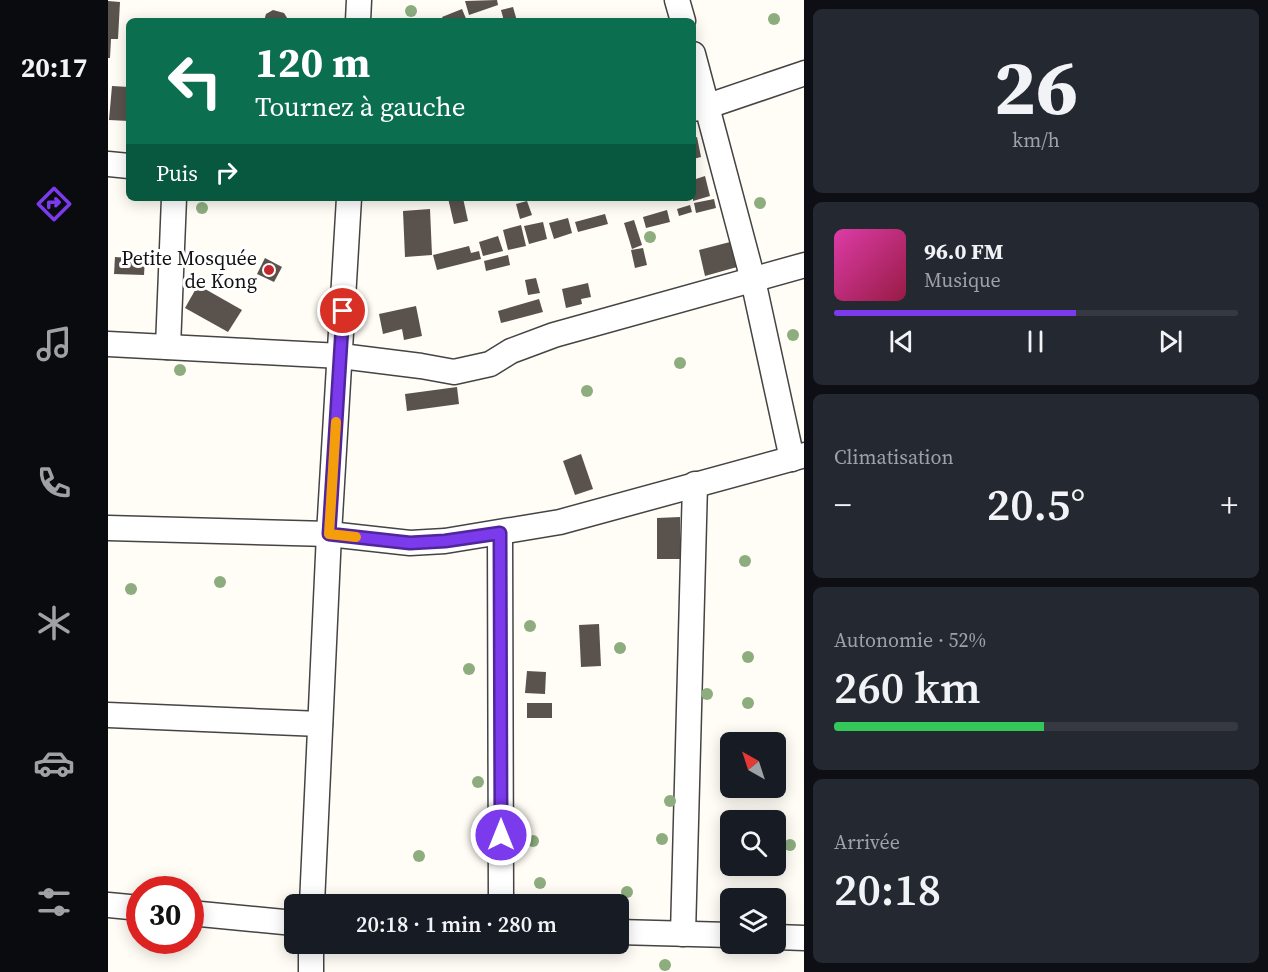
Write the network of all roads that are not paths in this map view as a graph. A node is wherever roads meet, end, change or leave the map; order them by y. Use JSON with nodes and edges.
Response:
{"nodes":[{"id":1,"x":359,"y":0,"type":"edge"},
{"id":2,"x":677,"y":0,"type":"edge"},
{"id":3,"x":358,"y":18,"type":"edge"},
{"id":4,"x":682,"y":18,"type":"edge"},
{"id":5,"x":804,"y":73,"type":"edge"},
{"id":6,"x":696,"y":74,"type":"edge"},
{"id":7,"x":701,"y":108,"type":"edge"},
{"id":8,"x":108,"y":164,"type":"edge"},
{"id":9,"x":126,"y":166,"type":"edge"},
{"id":10,"x":174,"y":201,"type":"edge"},
{"id":11,"x":349,"y":201,"type":"edge"},
{"id":12,"x":804,"y":265,"type":"edge"},
{"id":13,"x":753,"y":280,"type":"junction"},
{"id":14,"x":108,"y":344,"type":"edge"},
{"id":15,"x":168,"y":347,"type":"junction"},
{"id":16,"x":341,"y":356,"type":"junction"},
{"id":17,"x":798,"y":457,"type":"edge"},
{"id":18,"x":695,"y":484,"type":"junction"},
{"id":19,"x":108,"y":528,"type":"edge"},
{"id":20,"x":500,"y":533,"type":"junction"},
{"id":21,"x":329,"y":534,"type":"junction"},
{"id":22,"x":108,"y":715,"type":"edge"},
{"id":23,"x":320,"y":724,"type":"junction"},
{"id":24,"x":312,"y":894,"type":"edge"},
{"id":25,"x":501,"y":894,"type":"edge"},
{"id":26,"x":108,"y":905,"type":"edge"},
{"id":27,"x":126,"y":907,"type":"edge"},
{"id":28,"x":204,"y":914,"type":"edge"},
{"id":29,"x":284,"y":922,"type":"edge"},
{"id":30,"x":629,"y":932,"type":"edge"},
{"id":31,"x":683,"y":934,"type":"junction"},
{"id":32,"x":720,"y":935,"type":"edge"},
{"id":33,"x":786,"y":937,"type":"edge"},
{"id":34,"x":804,"y":938,"type":"edge"},
{"id":35,"x":311,"y":954,"type":"edge"},
{"id":36,"x":311,"y":972,"type":"edge"}],
"edges":[{"from":1,"to":3,"type":"street"},
{"from":2,"to":4,"type":"street"},
{"from":5,"to":7,"type":"street"},
{"from":6,"to":7,"type":"street"},
{"from":7,"to":13,"type":"street"},
{"from":8,"to":9,"type":"street"},
{"from":10,"to":15,"type":"street"},
{"from":11,"to":16,"type":"street"},
{"from":12,"to":13,"type":"street"},
{"from":13,"to":16,"type":"street"},
{"from":13,"to":17,"type":"street"},
{"from":14,"to":15,"type":"street"},
{"from":15,"to":16,"type":"street"},
{"from":16,"to":21,"type":"street"},
{"from":17,"to":18,"type":"street"},
{"from":18,"to":20,"type":"street"},
{"from":18,"to":31,"type":"street"},
{"from":19,"to":21,"type":"street"},
{"from":20,"to":21,"type":"street"},
{"from":20,"to":25,"type":"street"},
{"from":21,"to":23,"type":"street"},
{"from":22,"to":23,"type":"street"},
{"from":23,"to":24,"type":"street"},
{"from":26,"to":27,"type":"street"},
{"from":28,"to":29,"type":"street"},
{"from":30,"to":31,"type":"street"},
{"from":31,"to":32,"type":"street"},
{"from":33,"to":34,"type":"street"},
{"from":35,"to":36,"type":"street"}]}
